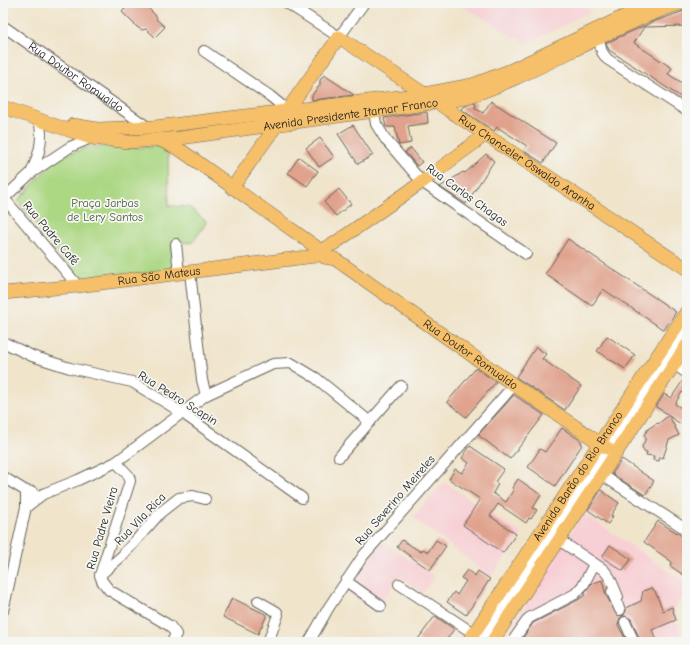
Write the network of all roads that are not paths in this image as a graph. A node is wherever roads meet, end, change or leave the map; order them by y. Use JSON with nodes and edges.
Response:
{"nodes":[{"id":1,"x":287,"y":3,"type":"edge"},
{"id":2,"x":364,"y":3,"type":"edge"},
{"id":3,"x":652,"y":3,"type":"edge"},
{"id":4,"x":682,"y":3,"type":"edge"},
{"id":5,"x":3,"y":26,"type":"edge"},
{"id":6,"x":339,"y":37,"type":"junction"},
{"id":7,"x":598,"y":38,"type":"junction"},
{"id":8,"x":204,"y":51,"type":"dead end"},
{"id":9,"x":424,"y":94,"type":"junction"},
{"id":10,"x":270,"y":96,"type":"junction"},
{"id":11,"x":3,"y":98,"type":"edge"},
{"id":12,"x":437,"y":103,"type":"junction"},
{"id":13,"x":3,"y":107,"type":"edge"},
{"id":14,"x":287,"y":110,"type":"junction"},
{"id":15,"x":374,"y":111,"type":"junction"},
{"id":16,"x":687,"y":111,"type":"edge"},
{"id":17,"x":268,"y":113,"type":"junction"},
{"id":18,"x":38,"y":120,"type":"junction"},
{"id":19,"x":276,"y":125,"type":"junction"},
{"id":20,"x":149,"y":128,"type":"junction"},
{"id":21,"x":485,"y":134,"type":"junction"},
{"id":22,"x":91,"y":138,"type":"junction"},
{"id":23,"x":181,"y":144,"type":"junction"},
{"id":24,"x":31,"y":173,"type":"junction"},
{"id":25,"x":422,"y":182,"type":"junction"},
{"id":26,"x":232,"y":188,"type":"junction"},
{"id":27,"x":4,"y":199,"type":"edge"},
{"id":28,"x":176,"y":244,"type":"dead end"},
{"id":29,"x":325,"y":252,"type":"junction"},
{"id":30,"x":526,"y":254,"type":"dead end"},
{"id":31,"x":687,"y":269,"type":"edge"},
{"id":32,"x":185,"y":273,"type":"junction"},
{"id":33,"x":78,"y":286,"type":"junction"},
{"id":34,"x":3,"y":294,"type":"edge"},
{"id":35,"x":687,"y":311,"type":"edge"},
{"id":36,"x":687,"y":329,"type":"edge"},
{"id":37,"x":3,"y":342,"type":"edge"},
{"id":38,"x":687,"y":345,"type":"edge"},
{"id":39,"x":670,"y":362,"type":"junction"},
{"id":40,"x":687,"y":373,"type":"edge"},
{"id":41,"x":514,"y":385,"type":"junction"},
{"id":42,"x":401,"y":386,"type":"dead end"},
{"id":43,"x":206,"y":395,"type":"junction"},
{"id":44,"x":181,"y":412,"type":"junction"},
{"id":45,"x":370,"y":422,"type":"junction"},
{"id":46,"x":608,"y":448,"type":"junction"},
{"id":47,"x":339,"y":458,"type":"dead end"},
{"id":48,"x":116,"y":462,"type":"junction"},
{"id":49,"x":602,"y":475,"type":"junction"},
{"id":50,"x":3,"y":477,"type":"edge"},
{"id":51,"x":26,"y":491,"type":"junction"},
{"id":52,"x":43,"y":494,"type":"junction"},
{"id":53,"x":302,"y":498,"type":"dead end"},
{"id":54,"x":205,"y":499,"type":"dead end"},
{"id":55,"x":26,"y":508,"type":"junction"},
{"id":56,"x":687,"y":530,"type":"edge"},
{"id":57,"x":555,"y":537,"type":"junction"},
{"id":58,"x":594,"y":564,"type":"junction"},
{"id":59,"x":7,"y":575,"type":"edge"},
{"id":60,"x":100,"y":575,"type":"junction"},
{"id":61,"x":346,"y":581,"type":"junction"},
{"id":62,"x":399,"y":584,"type":"dead end"},
{"id":63,"x":618,"y":597,"type":"dead end"},
{"id":64,"x":258,"y":601,"type":"dead end"},
{"id":65,"x":381,"y":606,"type":"dead end"},
{"id":66,"x":620,"y":610,"type":"dead end"},
{"id":67,"x":3,"y":611,"type":"edge"},
{"id":68,"x":625,"y":622,"type":"dead end"},
{"id":69,"x":479,"y":640,"type":"edge"},
{"id":70,"x":173,"y":641,"type":"edge"},
{"id":71,"x":268,"y":642,"type":"edge"},
{"id":72,"x":309,"y":642,"type":"edge"},
{"id":73,"x":512,"y":642,"type":"edge"},
{"id":74,"x":634,"y":642,"type":"edge"}],
"edges":[{"from":1,"to":6,"type":"street","name":"Rua Chanceler Oswaldo Aranha"},
{"from":2,"to":6,"type":"street"},
{"from":3,"to":9,"type":"main road","name":"Avenida Presidente Itamar Franco"},
{"from":4,"to":7,"type":"main road","name":"Avenida Presidente Itamar Franco"},
{"from":5,"to":20,"type":"street","name":"Rua Doutor Romualdo"},
{"from":6,"to":9,"type":"main road","name":"Rua Chanceler Oswaldo Aranha"},
{"from":6,"to":14,"type":"main road"},
{"from":7,"to":12,"type":"main road","name":"Avenida Presidente Itamar Franco"},
{"from":7,"to":16,"type":"street"},
{"from":8,"to":10,"type":"street"},
{"from":9,"to":12,"type":"main road","name":"Rua Chanceler Oswaldo Aranha"},
{"from":9,"to":14,"type":"main road","name":"Avenida Presidente Itamar Franco"},
{"from":10,"to":14,"type":"street"},
{"from":10,"to":17,"type":"street"},
{"from":11,"to":20,"type":"main road","name":"Avenida Presidente Itamar Franco"},
{"from":12,"to":15,"type":"main road","name":"Avenida Presidente Itamar Franco"},
{"from":12,"to":21,"type":"main road","name":"Rua Chanceler Oswaldo Aranha"},
{"from":13,"to":18,"type":"main road"},
{"from":14,"to":17,"type":"main road","name":"Avenida Presidente Itamar Franco"},
{"from":14,"to":19,"type":"main road"},
{"from":15,"to":19,"type":"main road","name":"Avenida Presidente Itamar Franco"},
{"from":15,"to":25,"type":"street","name":"Rua Carlos Chagas"},
{"from":17,"to":19,"type":"main road"},
{"from":17,"to":20,"type":"main road","name":"Avenida Presidente Itamar Franco"},
{"from":18,"to":22,"type":"main road"},
{"from":18,"to":24,"type":"street"},
{"from":19,"to":23,"type":"main road","name":"Avenida Presidente Itamar Franco"},
{"from":19,"to":26,"type":"main road"},
{"from":21,"to":25,"type":"main road","name":"Rua São Mateus"},
{"from":21,"to":31,"type":"main road","name":"Rua Chanceler Oswaldo Aranha"},
{"from":22,"to":23,"type":"main road","name":"Rua Doutor Romualdo"},
{"from":22,"to":24,"type":"street"},
{"from":23,"to":26,"type":"main road","name":"Rua Doutor Romualdo"},
{"from":24,"to":27,"type":"street"},
{"from":25,"to":29,"type":"main road","name":"Rua São Mateus"},
{"from":25,"to":30,"type":"street","name":"Rua Carlos Chagas"},
{"from":26,"to":29,"type":"main road","name":"Rua Doutor Romualdo"},
{"from":27,"to":33,"type":"street","name":"Rua Padre Café"},
{"from":28,"to":32,"type":"street"},
{"from":29,"to":32,"type":"main road","name":"Rua São Mateus"},
{"from":29,"to":41,"type":"main road","name":"Rua Doutor Romualdo"},
{"from":32,"to":33,"type":"main road","name":"Rua São Mateus"},
{"from":32,"to":43,"type":"street"},
{"from":33,"to":34,"type":"main road","name":"Rua São Mateus"},
{"from":35,"to":46,"type":"main road","name":"Avenida Barão do Rio Branco"},
{"from":36,"to":39,"type":"street","name":"Avenida Barão do Rio Branco"},
{"from":37,"to":44,"type":"street","name":"Rua Pedro Scapin"},
{"from":38,"to":39,"type":"main road","name":"Avenida Barão do Rio Branco"},
{"from":39,"to":40,"type":"street"},
{"from":39,"to":46,"type":"main road","name":"Avenida Barão do Rio Branco"},
{"from":41,"to":46,"type":"main road","name":"Rua Doutor Romualdo"},
{"from":41,"to":61,"type":"street","name":"Rua Severino Meireles"},
{"from":42,"to":45,"type":"street"},
{"from":43,"to":44,"type":"street"},
{"from":43,"to":45,"type":"street"},
{"from":44,"to":48,"type":"street"},
{"from":44,"to":53,"type":"street","name":"Rua Pedro Scapin"},
{"from":45,"to":47,"type":"street"},
{"from":46,"to":49,"type":"main road","name":"Avenida Barão do Rio Branco"},
{"from":46,"to":57,"type":"street","name":"Avenida Barão do Rio Branco"},
{"from":46,"to":69,"type":"main road","name":"Avenida Barão do Rio Branco"},
{"from":48,"to":52,"type":"street"},
{"from":48,"to":60,"type":"street","name":"Rua Padre Vieira"},
{"from":49,"to":56,"type":"street"},
{"from":49,"to":57,"type":"main road","name":"Avenida Barão do Rio Branco"},
{"from":50,"to":51,"type":"street"},
{"from":51,"to":52,"type":"street"},
{"from":51,"to":55,"type":"street"},
{"from":52,"to":55,"type":"street"},
{"from":54,"to":60,"type":"street","name":"Rua Vila Rica"},
{"from":55,"to":59,"type":"street"},
{"from":57,"to":58,"type":"street"},
{"from":57,"to":69,"type":"main road","name":"Avenida Barão do Rio Branco"},
{"from":58,"to":63,"type":"street"},
{"from":58,"to":66,"type":"street"},
{"from":58,"to":73,"type":"street"},
{"from":59,"to":67,"type":"street"},
{"from":60,"to":70,"type":"street","name":"Rua Padre Vieira"},
{"from":61,"to":65,"type":"street"},
{"from":61,"to":72,"type":"street","name":"Rua Severino Meireles"},
{"from":62,"to":69,"type":"street"},
{"from":64,"to":71,"type":"street"},
{"from":68,"to":74,"type":"street"}]}
